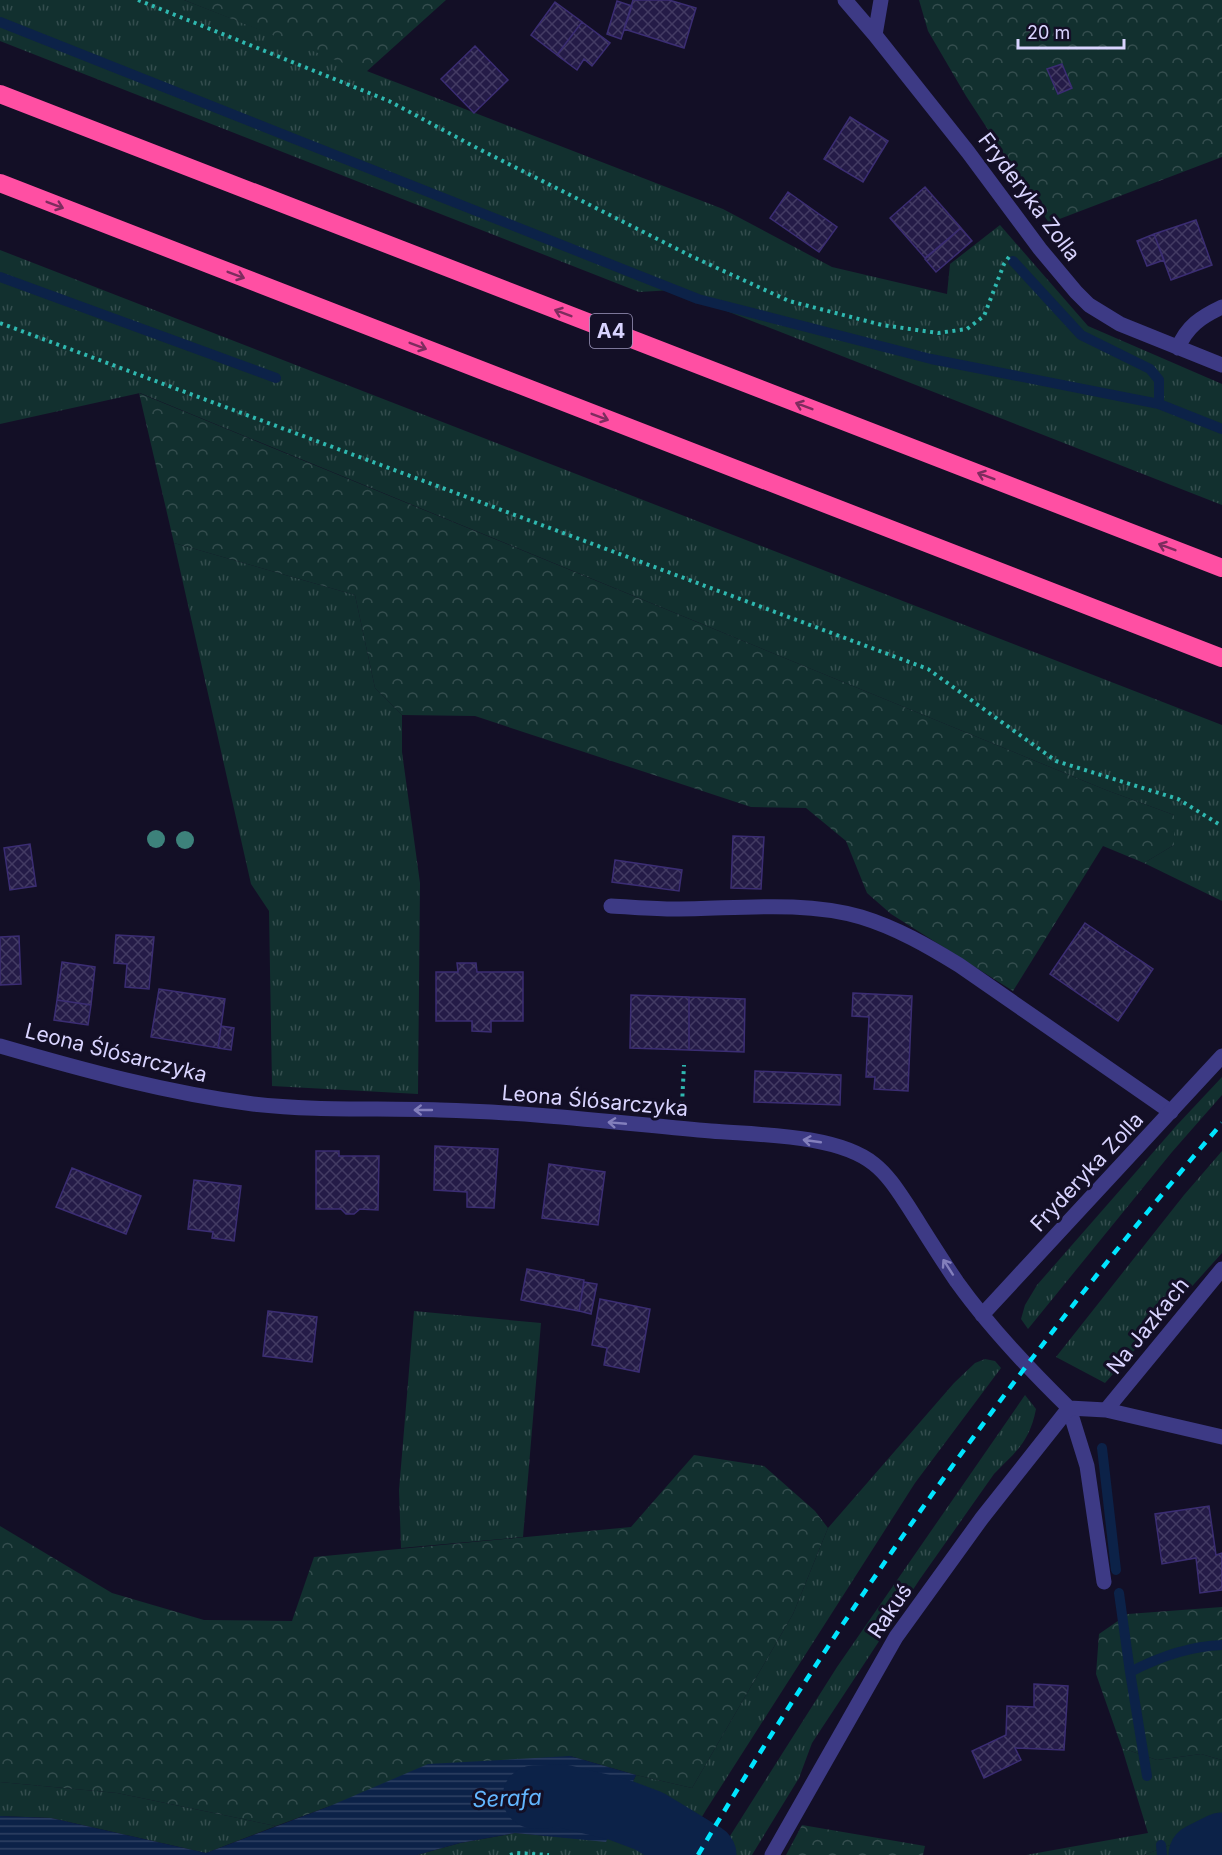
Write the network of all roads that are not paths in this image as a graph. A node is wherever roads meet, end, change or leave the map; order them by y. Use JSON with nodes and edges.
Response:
{"nodes":[{"id":1,"x":844,"y":0,"type":"edge"},
{"id":2,"x":881,"y":0,"type":"edge"},
{"id":3,"x":875,"y":35,"type":"junction"},
{"id":4,"x":0,"y":94,"type":"edge"},
{"id":5,"x":0,"y":183,"type":"edge"},
{"id":6,"x":1222,"y":307,"type":"edge"},
{"id":7,"x":1178,"y":348,"type":"junction"},
{"id":8,"x":1222,"y":365,"type":"edge"},
{"id":9,"x":1222,"y":568,"type":"edge"},
{"id":10,"x":1222,"y":658,"type":"edge"},
{"id":11,"x":611,"y":906,"type":"dead end"},
{"id":12,"x":0,"y":1046,"type":"edge"},
{"id":13,"x":1222,"y":1056,"type":"edge"},
{"id":14,"x":1172,"y":1112,"type":"junction"},
{"id":15,"x":1222,"y":1269,"type":"edge"},
{"id":16,"x":982,"y":1315,"type":"junction"},
{"id":17,"x":1069,"y":1408,"type":"junction"},
{"id":18,"x":1106,"y":1410,"type":"junction"},
{"id":19,"x":1222,"y":1437,"type":"edge"},
{"id":20,"x":1104,"y":1582,"type":"dead end"},
{"id":21,"x":772,"y":1855,"type":"edge"}],
"edges":[{"from":1,"to":3,"type":"street","name":"Fryderyka Zolla"},
{"from":2,"to":3,"type":"street"},
{"from":3,"to":7,"type":"street","name":"Fryderyka Zolla"},
{"from":9,"to":4,"type":"highway","number":"A4","one_way":true},
{"from":5,"to":10,"type":"highway","one_way":true},
{"from":6,"to":7,"type":"street"},
{"from":7,"to":8,"type":"street","name":"Fryderyka Zolla"},
{"from":11,"to":14,"type":"street"},
{"from":16,"to":12,"type":"street","name":"Leona Ślósarczyka","one_way":true},
{"from":13,"to":14,"type":"street","name":"Fryderyka Zolla"},
{"from":14,"to":16,"type":"street","name":"Fryderyka Zolla"},
{"from":15,"to":18,"type":"street","name":"Na Jazkach"},
{"from":16,"to":17,"type":"street","name":"Leona Ślósarczyka"},
{"from":17,"to":18,"type":"street"},
{"from":17,"to":20,"type":"street"},
{"from":17,"to":21,"type":"street","name":"Rakuś"},
{"from":18,"to":19,"type":"street"}]}
